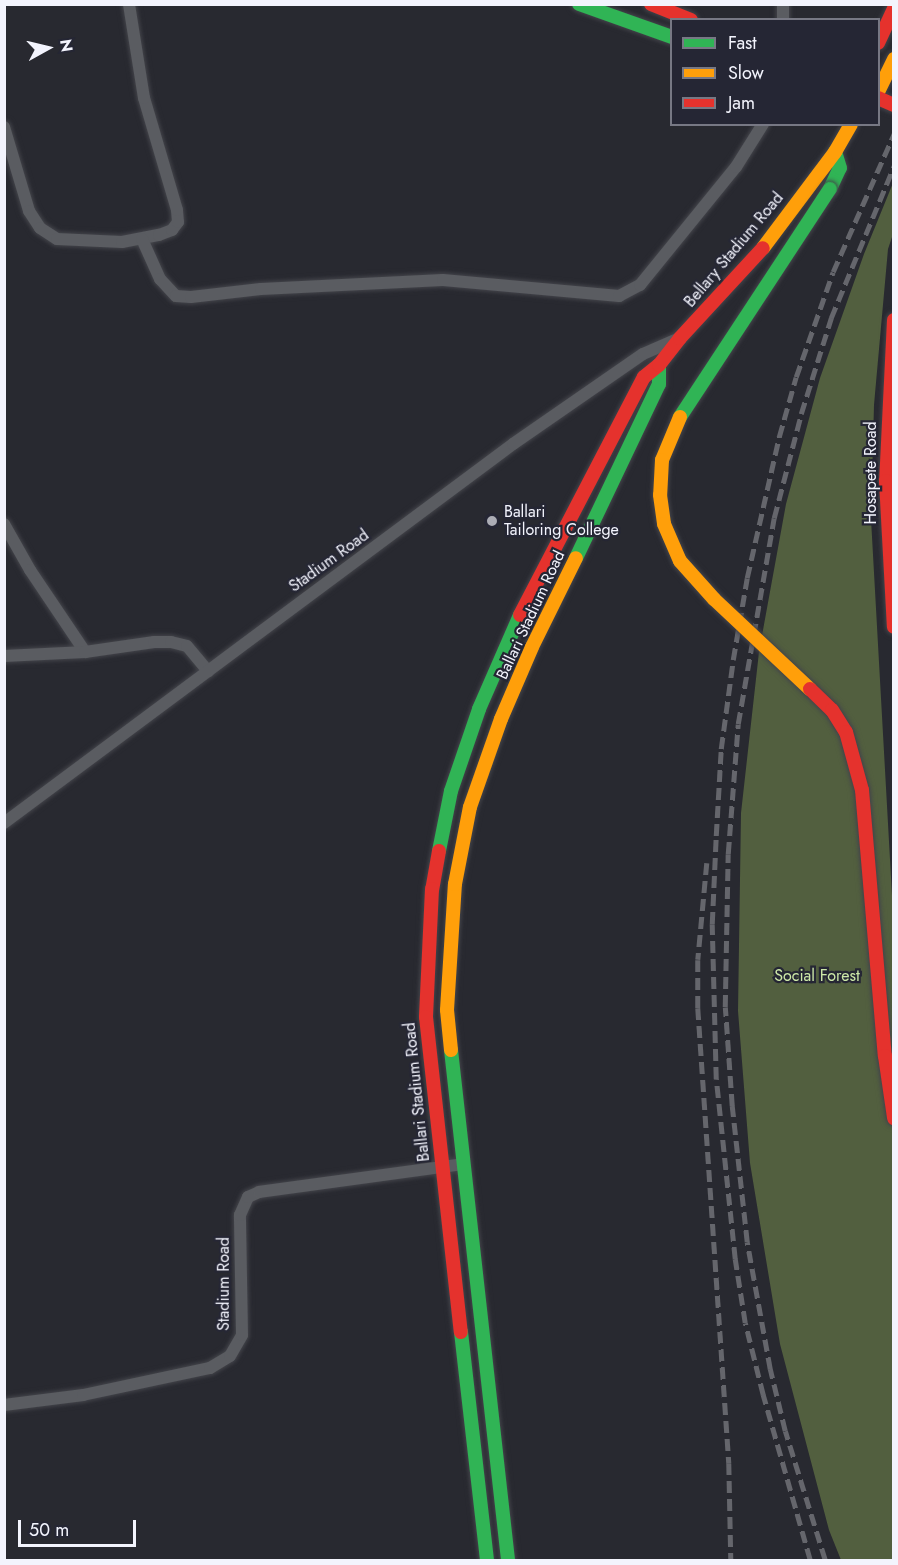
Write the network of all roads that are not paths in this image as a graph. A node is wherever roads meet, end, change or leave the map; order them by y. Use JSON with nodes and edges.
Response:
{"nodes":[{"id":1,"x":129,"y":4,"type":"edge"},
{"id":2,"x":579,"y":4,"type":"edge"},
{"id":3,"x":651,"y":4,"type":"edge"},
{"id":4,"x":894,"y":9,"type":"edge"},
{"id":5,"x":686,"y":18,"type":"edge"},
{"id":6,"x":670,"y":36,"type":"edge"},
{"id":7,"x":880,"y":41,"type":"edge"},
{"id":8,"x":894,"y":58,"type":"edge"},
{"id":9,"x":880,"y":91,"type":"edge"},
{"id":10,"x":880,"y":98,"type":"edge"},
{"id":11,"x":894,"y":105,"type":"edge"},
{"id":12,"x":762,"y":126,"type":"edge"},
{"id":13,"x":850,"y":126,"type":"edge"},
{"id":14,"x":4,"y":127,"type":"edge"},
{"id":15,"x":835,"y":152,"type":"junction"},
{"id":16,"x":142,"y":239,"type":"junction"},
{"id":17,"x":894,"y":320,"type":"edge"},
{"id":18,"x":680,"y":338,"type":"junction"},
{"id":19,"x":659,"y":365,"type":"junction"},
{"id":20,"x":4,"y":524,"type":"edge"},
{"id":21,"x":894,"y":627,"type":"edge"},
{"id":22,"x":86,"y":652,"type":"junction"},
{"id":23,"x":4,"y":656,"type":"edge"},
{"id":24,"x":497,"y":664,"type":"junction"},
{"id":25,"x":205,"y":667,"type":"junction"},
{"id":26,"x":520,"y":674,"type":"junction"},
{"id":27,"x":4,"y":824,"type":"edge"},
{"id":28,"x":894,"y":1118,"type":"edge"},
{"id":29,"x":464,"y":1164,"type":"junction"},
{"id":30,"x":441,"y":1167,"type":"junction"},
{"id":31,"x":4,"y":1405,"type":"edge"},
{"id":32,"x":487,"y":1560,"type":"edge"},
{"id":33,"x":508,"y":1560,"type":"edge"}],
"edges":[{"from":1,"to":16,"type":"street"},
{"from":2,"to":6,"type":"main road"},
{"from":3,"to":5,"type":"main road"},
{"from":4,"to":7,"type":"main road"},
{"from":8,"to":9,"type":"main road"},
{"from":10,"to":11,"type":"main road"},
{"from":12,"to":16,"type":"street"},
{"from":13,"to":15,"type":"main road","name":"Bellary Stadium Road"},
{"from":14,"to":16,"type":"street"},
{"from":15,"to":18,"type":"main road","name":"Bellary Stadium Road"},
{"from":15,"to":28,"type":"main road","bridge":true},
{"from":17,"to":21,"type":"main road","name":"Hosapete Road"},
{"from":18,"to":19,"type":"main road","name":"Bellary Stadium Road"},
{"from":18,"to":25,"type":"street","name":"Stadium Road"},
{"from":19,"to":24,"type":"main road","name":"Ballari Stadium Road"},
{"from":19,"to":26,"type":"main road","name":"Ballari Stadium Road"},
{"from":20,"to":22,"type":"street"},
{"from":22,"to":23,"type":"street"},
{"from":22,"to":25,"type":"street"},
{"from":24,"to":26,"type":"main road"},
{"from":24,"to":30,"type":"main road","name":"Ballari Stadium Road"},
{"from":25,"to":27,"type":"street","name":"Stadium Road"},
{"from":26,"to":29,"type":"main road","name":"Ballari Stadium Road"},
{"from":29,"to":30,"type":"street","name":"Stadium Road"},
{"from":29,"to":33,"type":"main road","name":"Ballari Stadium Road"},
{"from":30,"to":31,"type":"street","name":"Stadium Road"},
{"from":30,"to":32,"type":"main road","name":"Ballari Stadium Road"}]}
